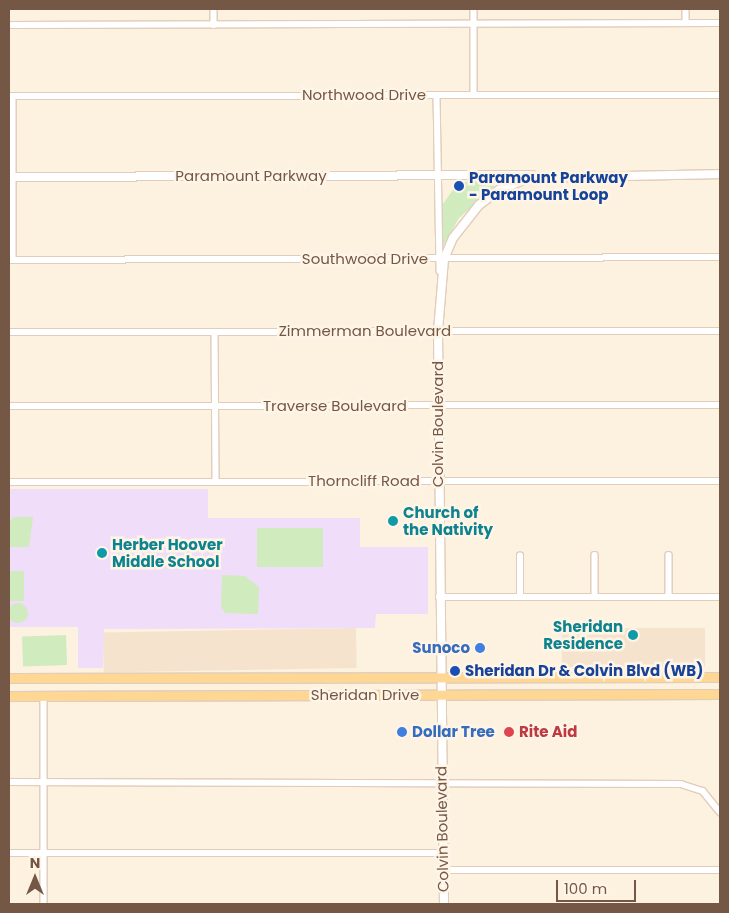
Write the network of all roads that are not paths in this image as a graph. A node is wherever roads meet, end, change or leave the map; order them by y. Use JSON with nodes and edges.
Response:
{"nodes":[{"id":1,"x":214,"y":9,"type":"edge"},
{"id":2,"x":474,"y":9,"type":"edge"},
{"id":3,"x":686,"y":9,"type":"edge"},
{"id":4,"x":474,"y":23,"type":"junction"},
{"id":5,"x":686,"y":23,"type":"junction"},
{"id":6,"x":718,"y":23,"type":"dead end"},
{"id":7,"x":9,"y":25,"type":"edge"},
{"id":8,"x":214,"y":25,"type":"junction"},
{"id":9,"x":720,"y":94,"type":"edge"},
{"id":10,"x":437,"y":95,"type":"junction"},
{"id":11,"x":474,"y":95,"type":"junction"},
{"id":12,"x":11,"y":96,"type":"edge"},
{"id":13,"x":720,"y":174,"type":"edge"},
{"id":14,"x":492,"y":175,"type":"junction"},
{"id":15,"x":544,"y":175,"type":"junction"},
{"id":16,"x":437,"y":176,"type":"junction"},
{"id":17,"x":11,"y":177,"type":"edge"},
{"id":18,"x":499,"y":190,"type":"junction"},
{"id":19,"x":720,"y":257,"type":"edge"},
{"id":20,"x":441,"y":259,"type":"junction"},
{"id":21,"x":11,"y":260,"type":"edge"},
{"id":22,"x":438,"y":331,"type":"junction"},
{"id":23,"x":720,"y":331,"type":"edge"},
{"id":24,"x":9,"y":332,"type":"edge"},
{"id":25,"x":215,"y":332,"type":"junction"},
{"id":26,"x":720,"y":405,"type":"edge"},
{"id":27,"x":9,"y":406,"type":"edge"},
{"id":28,"x":215,"y":406,"type":"junction"},
{"id":29,"x":438,"y":406,"type":"junction"},
{"id":30,"x":216,"y":481,"type":"junction"},
{"id":31,"x":438,"y":481,"type":"junction"},
{"id":32,"x":720,"y":481,"type":"edge"},
{"id":33,"x":9,"y":482,"type":"edge"},
{"id":34,"x":595,"y":555,"type":"dead end"},
{"id":35,"x":669,"y":555,"type":"dead end"},
{"id":36,"x":520,"y":556,"type":"dead end"},
{"id":37,"x":439,"y":597,"type":"junction"},
{"id":38,"x":520,"y":597,"type":"junction"},
{"id":39,"x":595,"y":597,"type":"junction"},
{"id":40,"x":669,"y":597,"type":"junction"},
{"id":41,"x":720,"y":597,"type":"edge"},
{"id":42,"x":439,"y":677,"type":"junction"},
{"id":43,"x":625,"y":677,"type":"junction"},
{"id":44,"x":720,"y":677,"type":"edge"},
{"id":45,"x":9,"y":678,"type":"edge"},
{"id":46,"x":91,"y":678,"type":"junction"},
{"id":47,"x":192,"y":678,"type":"junction"},
{"id":48,"x":720,"y":694,"type":"edge"},
{"id":49,"x":439,"y":695,"type":"junction"},
{"id":50,"x":625,"y":695,"type":"junction"},
{"id":51,"x":9,"y":696,"type":"edge"},
{"id":52,"x":44,"y":696,"type":"junction"},
{"id":53,"x":91,"y":696,"type":"junction"},
{"id":54,"x":192,"y":696,"type":"junction"},
{"id":55,"x":9,"y":782,"type":"edge"},
{"id":56,"x":44,"y":782,"type":"junction"},
{"id":57,"x":442,"y":782,"type":"junction"},
{"id":58,"x":720,"y":812,"type":"edge"},
{"id":59,"x":44,"y":853,"type":"junction"},
{"id":60,"x":443,"y":853,"type":"junction"},
{"id":61,"x":9,"y":854,"type":"edge"},
{"id":62,"x":443,"y":870,"type":"junction"},
{"id":63,"x":720,"y":870,"type":"edge"},
{"id":64,"x":44,"y":904,"type":"edge"},
{"id":65,"x":444,"y":904,"type":"edge"}],
"edges":[{"from":1,"to":8,"type":"street"},
{"from":2,"to":4,"type":"street"},
{"from":3,"to":5,"type":"street"},
{"from":4,"to":5,"type":"street"},
{"from":4,"to":8,"type":"street"},
{"from":4,"to":11,"type":"street"},
{"from":5,"to":6,"type":"street"},
{"from":7,"to":8,"type":"street"},
{"from":9,"to":11,"type":"street","name":"Northwood Drive"},
{"from":10,"to":11,"type":"street","name":"Northwood Drive"},
{"from":10,"to":12,"type":"street","name":"Northwood Drive"},
{"from":10,"to":16,"type":"street"},
{"from":12,"to":17,"type":"street"},
{"from":13,"to":15,"type":"street","name":"Colvin Boulevard"},
{"from":14,"to":15,"type":"street","name":"Paramount Parkway"},
{"from":14,"to":16,"type":"street","name":"Paramount Parkway"},
{"from":14,"to":18,"type":"street"},
{"from":15,"to":18,"type":"street","name":"Colvin Boulevard"},
{"from":16,"to":17,"type":"street","name":"Paramount Parkway"},
{"from":16,"to":20,"type":"street"},
{"from":17,"to":21,"type":"street"},
{"from":18,"to":20,"type":"street","name":"Colvin Boulevard"},
{"from":19,"to":20,"type":"street","name":"Southwood Drive"},
{"from":20,"to":21,"type":"street","name":"Southwood Drive"},
{"from":20,"to":22,"type":"street","name":"Colvin Boulevard"},
{"from":22,"to":23,"type":"street","name":"Zimmerman Boulevard"},
{"from":22,"to":25,"type":"street","name":"Zimmerman Boulevard"},
{"from":22,"to":29,"type":"street","name":"Colvin Boulevard"},
{"from":24,"to":25,"type":"street","name":"Zimmerman Boulevard"},
{"from":25,"to":28,"type":"street"},
{"from":26,"to":29,"type":"street","name":"Traverse Boulevard"},
{"from":27,"to":28,"type":"street","name":"Traverse Boulevard"},
{"from":28,"to":29,"type":"street","name":"Traverse Boulevard"},
{"from":28,"to":30,"type":"street"},
{"from":29,"to":31,"type":"street","name":"Colvin Boulevard"},
{"from":30,"to":31,"type":"street","name":"Thorncliff Road"},
{"from":30,"to":33,"type":"street","name":"Thorncliff Road"},
{"from":31,"to":32,"type":"street","name":"Thorncliff Road"},
{"from":31,"to":37,"type":"street","name":"Colvin Boulevard"},
{"from":34,"to":39,"type":"street"},
{"from":35,"to":40,"type":"street"},
{"from":36,"to":38,"type":"street"},
{"from":37,"to":38,"type":"street"},
{"from":37,"to":42,"type":"street","name":"Colvin Boulevard"},
{"from":38,"to":39,"type":"street"},
{"from":39,"to":40,"type":"street"},
{"from":40,"to":41,"type":"street"},
{"from":42,"to":43,"type":"main road","name":"Sheridan Drive"},
{"from":42,"to":47,"type":"main road","name":"Sheridan Drive"},
{"from":42,"to":49,"type":"street","name":"Colvin Boulevard"},
{"from":43,"to":44,"type":"main road","name":"Sheridan Drive"},
{"from":43,"to":50,"type":"main road"},
{"from":45,"to":46,"type":"main road","name":"Sheridan Drive"},
{"from":46,"to":47,"type":"main road","name":"Sheridan Drive"},
{"from":46,"to":53,"type":"main road"},
{"from":47,"to":54,"type":"main road"},
{"from":48,"to":50,"type":"main road","name":"Sheridan Drive"},
{"from":49,"to":50,"type":"main road","name":"Sheridan Drive"},
{"from":49,"to":54,"type":"main road","name":"Sheridan Drive"},
{"from":49,"to":57,"type":"street","name":"Colvin Boulevard"},
{"from":51,"to":52,"type":"main road","name":"Sheridan Drive"},
{"from":52,"to":53,"type":"main road","name":"Sheridan Drive"},
{"from":52,"to":56,"type":"street"},
{"from":53,"to":54,"type":"main road","name":"Sheridan Drive"},
{"from":55,"to":56,"type":"street"},
{"from":56,"to":57,"type":"street"},
{"from":56,"to":59,"type":"street"},
{"from":57,"to":58,"type":"street"},
{"from":57,"to":60,"type":"street","name":"Colvin Boulevard"},
{"from":59,"to":60,"type":"street"},
{"from":59,"to":61,"type":"street"},
{"from":59,"to":64,"type":"street"},
{"from":60,"to":62,"type":"street","name":"Colvin Boulevard"},
{"from":62,"to":63,"type":"street"},
{"from":62,"to":65,"type":"street","name":"Colvin Boulevard"}]}
